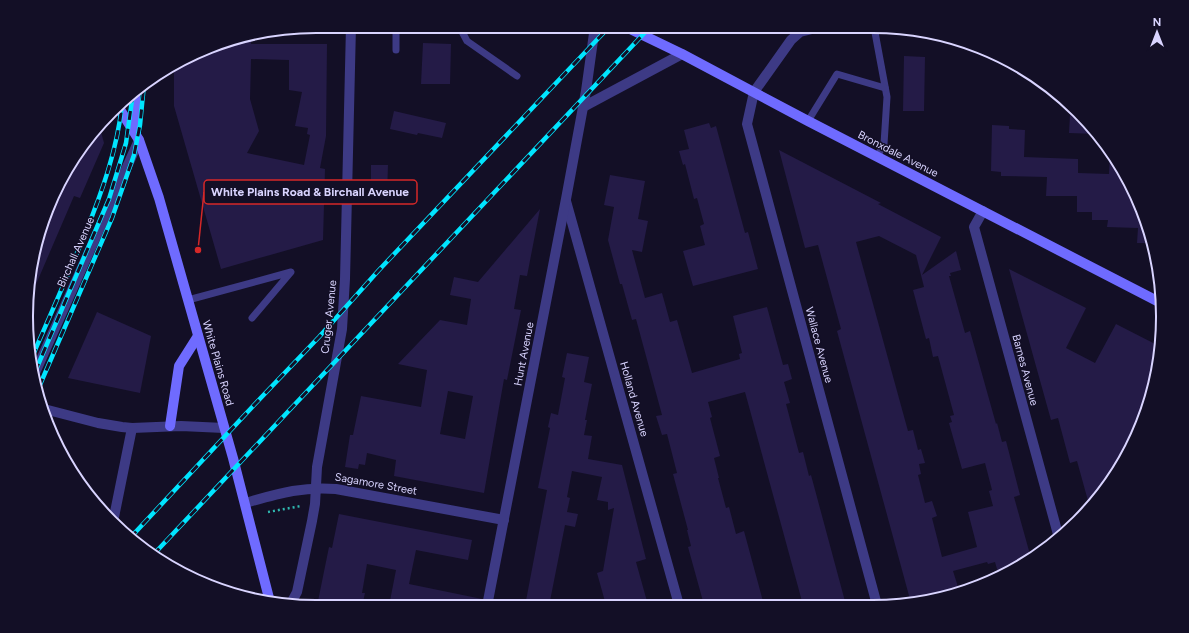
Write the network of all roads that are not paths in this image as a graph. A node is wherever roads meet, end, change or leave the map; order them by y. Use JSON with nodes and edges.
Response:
{"nodes":[{"id":1,"x":351,"y":33,"type":"edge"},
{"id":2,"x":396,"y":33,"type":"edge"},
{"id":3,"x":462,"y":33,"type":"edge"},
{"id":4,"x":594,"y":33,"type":"edge"},
{"id":5,"x":638,"y":33,"type":"edge"},
{"id":6,"x":799,"y":33,"type":"edge"},
{"id":7,"x":875,"y":33,"type":"edge"},
{"id":8,"x":396,"y":50,"type":"dead end"},
{"id":9,"x":682,"y":54,"type":"junction"},
{"id":10,"x":517,"y":76,"type":"dead end"},
{"id":11,"x":885,"y":88,"type":"junction"},
{"id":12,"x":754,"y":92,"type":"junction"},
{"id":13,"x":135,"y":99,"type":"edge"},
{"id":14,"x":583,"y":107,"type":"junction"},
{"id":15,"x":122,"y":112,"type":"edge"},
{"id":16,"x":808,"y":122,"type":"junction"},
{"id":17,"x":137,"y":136,"type":"junction"},
{"id":18,"x":878,"y":157,"type":"junction"},
{"id":19,"x":566,"y":199,"type":"junction"},
{"id":20,"x":983,"y":211,"type":"junction"},
{"id":21,"x":1155,"y":299,"type":"edge"},
{"id":22,"x":188,"y":300,"type":"junction"},
{"id":23,"x":252,"y":318,"type":"dead end"},
{"id":24,"x":198,"y":336,"type":"junction"},
{"id":25,"x":38,"y":369,"type":"edge"},
{"id":26,"x":49,"y":410,"type":"edge"},
{"id":27,"x":170,"y":426,"type":"junction"},
{"id":28,"x":132,"y":428,"type":"junction"},
{"id":29,"x":224,"y":428,"type":"junction"},
{"id":30,"x":316,"y":488,"type":"junction"},
{"id":31,"x":245,"y":503,"type":"junction"},
{"id":32,"x":114,"y":515,"type":"edge"},
{"id":33,"x":504,"y":520,"type":"junction"},
{"id":34,"x":1057,"y":531,"type":"edge"},
{"id":35,"x":269,"y":596,"type":"edge"},
{"id":36,"x":293,"y":599,"type":"edge"},
{"id":37,"x":489,"y":600,"type":"edge"},
{"id":38,"x":678,"y":600,"type":"edge"},
{"id":39,"x":876,"y":600,"type":"edge"}],
"edges":[{"from":1,"to":30,"type":"street","name":"Cruger Avenue"},
{"from":2,"to":8,"type":"lane"},
{"from":3,"to":10,"type":"lane"},
{"from":4,"to":14,"type":"street","name":"Hunt Avenue"},
{"from":5,"to":9,"type":"main road","name":"Bronxdale Avenue"},
{"from":6,"to":12,"type":"street"},
{"from":7,"to":11,"type":"lane"},
{"from":9,"to":12,"type":"main road","name":"Bronxdale Avenue"},
{"from":9,"to":14,"type":"street"},
{"from":11,"to":16,"type":"lane"},
{"from":11,"to":18,"type":"lane"},
{"from":12,"to":16,"type":"main road","name":"Bronxdale Avenue"},
{"from":12,"to":39,"type":"street","name":"Wallace Avenue"},
{"from":13,"to":17,"type":"main road","name":"White Plains Road"},
{"from":14,"to":19,"type":"street","name":"Hunt Avenue"},
{"from":15,"to":17,"type":"main road","name":"White Plains Road"},
{"from":16,"to":18,"type":"main road","name":"Bronxdale Avenue"},
{"from":17,"to":22,"type":"main road","name":"White Plains Road"},
{"from":17,"to":25,"type":"street","name":"Birchall Avenue"},
{"from":18,"to":20,"type":"main road","name":"Bronxdale Avenue"},
{"from":19,"to":33,"type":"street","name":"Hunt Avenue"},
{"from":19,"to":38,"type":"street","name":"Holland Avenue"},
{"from":20,"to":21,"type":"main road","name":"Bronxdale Avenue"},
{"from":20,"to":34,"type":"street","name":"Barnes Avenue"},
{"from":22,"to":23,"type":"lane"},
{"from":22,"to":24,"type":"main road","name":"White Plains Road"},
{"from":24,"to":27,"type":"main road"},
{"from":24,"to":29,"type":"main road","name":"White Plains Road"},
{"from":26,"to":28,"type":"street"},
{"from":27,"to":28,"type":"street"},
{"from":27,"to":29,"type":"street"},
{"from":28,"to":32,"type":"street"},
{"from":29,"to":31,"type":"main road","name":"White Plains Road"},
{"from":30,"to":31,"type":"street","name":"Sagamore Street"},
{"from":30,"to":33,"type":"street","name":"Sagamore Street"},
{"from":30,"to":36,"type":"street","name":"Cruger Avenue"},
{"from":31,"to":35,"type":"main road","name":"White Plains Road"},
{"from":33,"to":37,"type":"street","name":"Hunt Avenue"}]}
